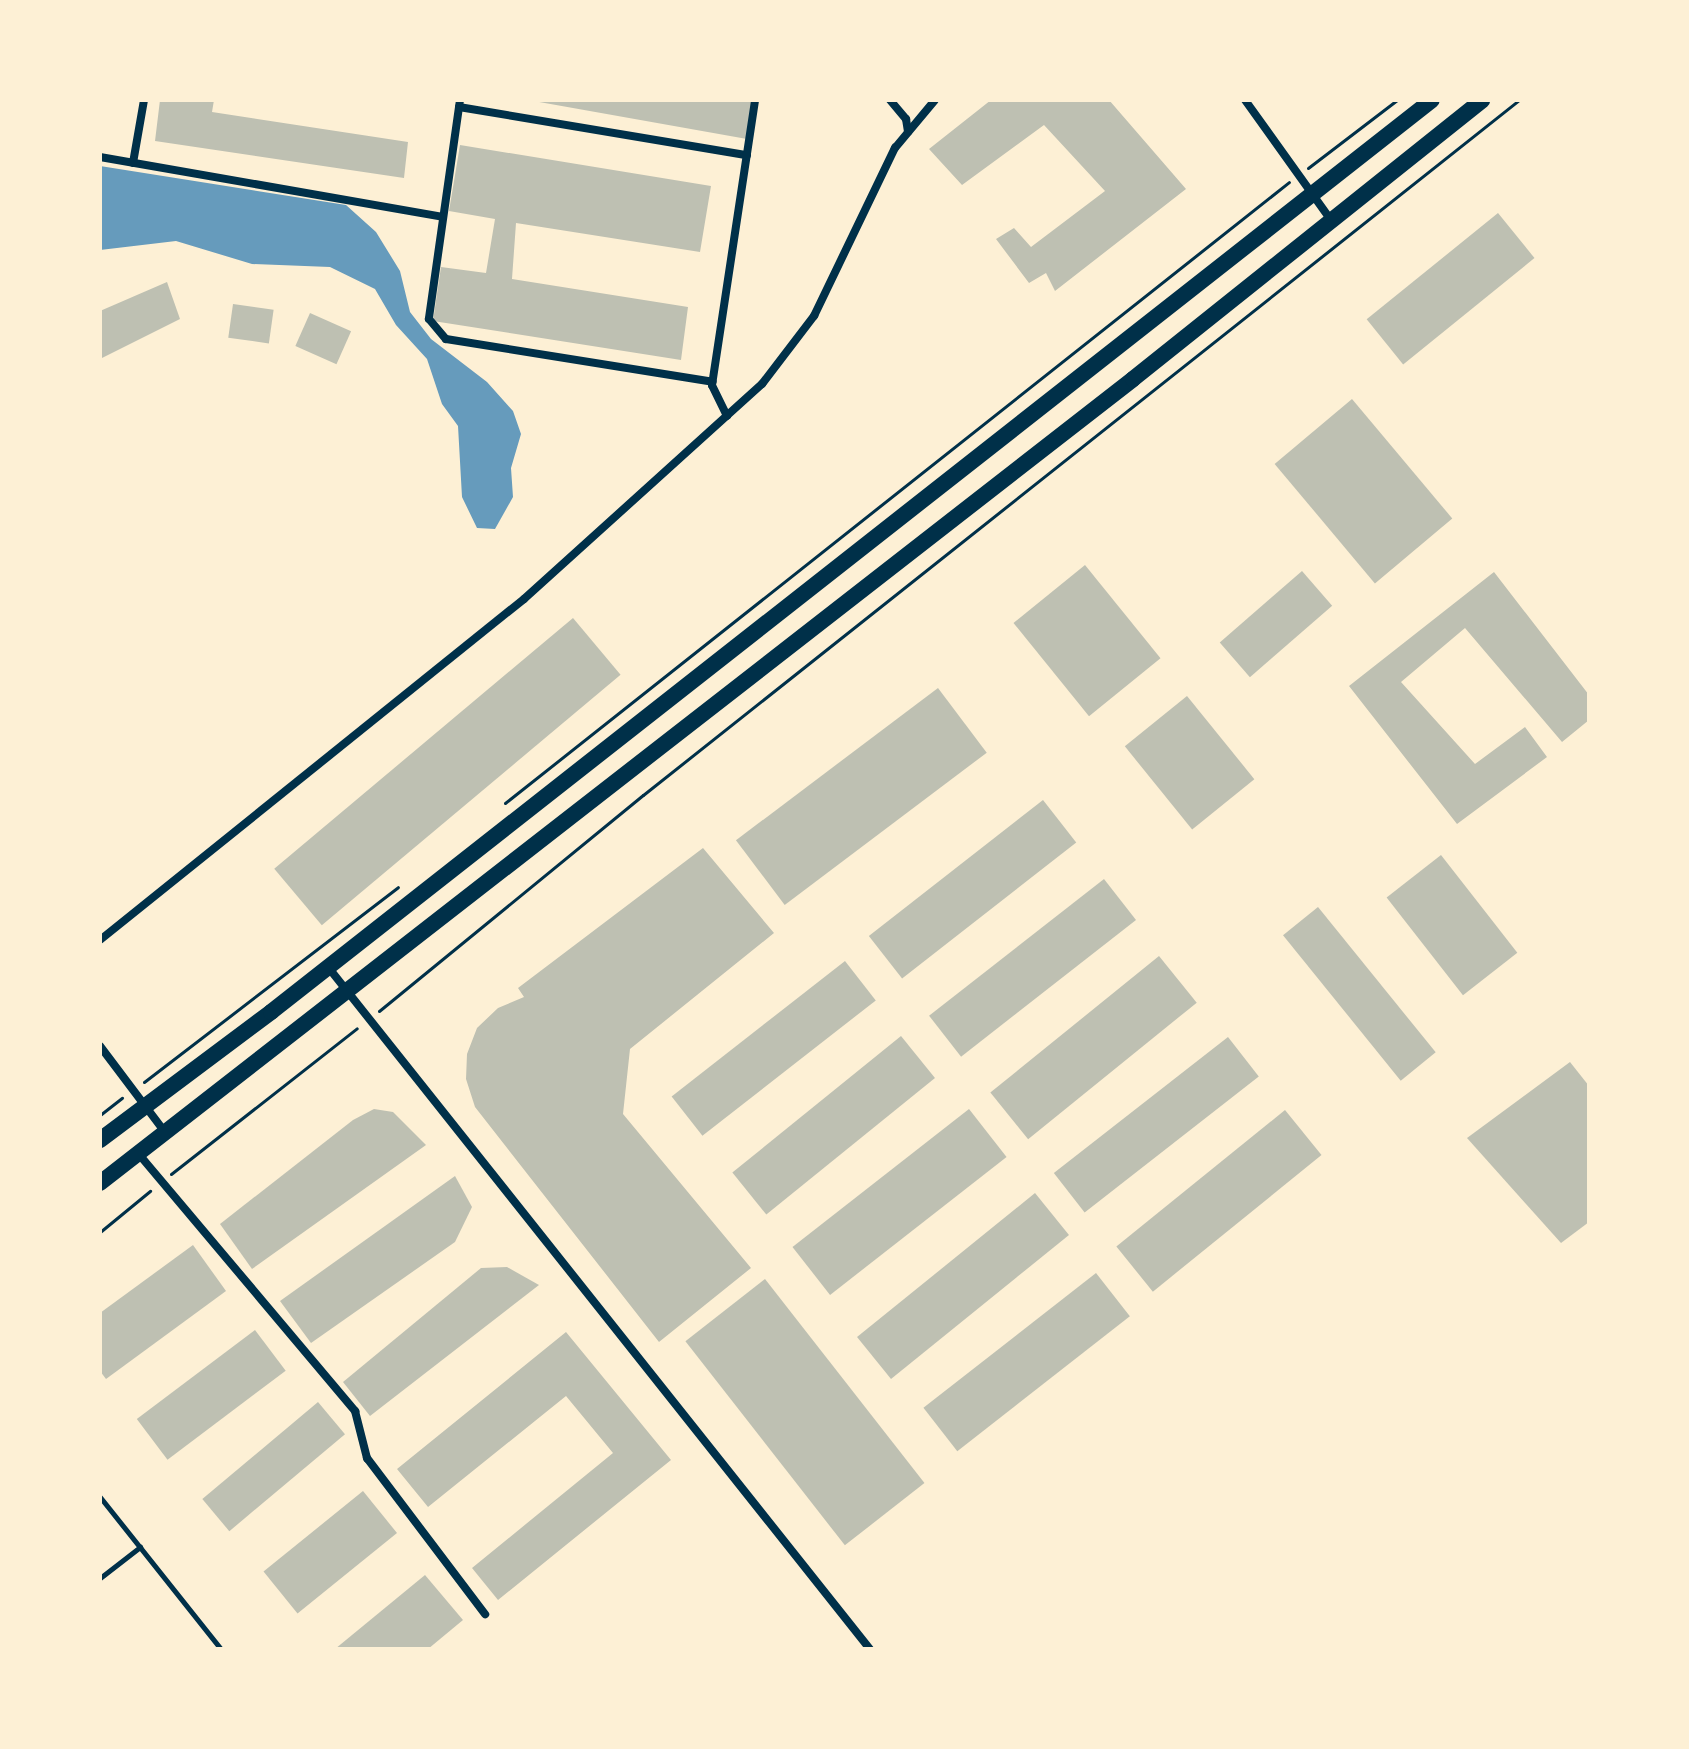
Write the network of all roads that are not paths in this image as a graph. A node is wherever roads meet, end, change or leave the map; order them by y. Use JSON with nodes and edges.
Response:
{"nodes":[{"id":1,"x":144,"y":100,"type":"edge"},
{"id":2,"x":755,"y":100,"type":"edge"},
{"id":3,"x":890,"y":100,"type":"edge"},
{"id":4,"x":935,"y":100,"type":"edge"},
{"id":5,"x":1245,"y":100,"type":"edge"},
{"id":6,"x":1432,"y":100,"type":"edge"},
{"id":7,"x":1482,"y":100,"type":"edge"},
{"id":8,"x":459,"y":104,"type":"edge"},
{"id":9,"x":908,"y":132,"type":"junction"},
{"id":10,"x":747,"y":155,"type":"junction"},
{"id":11,"x":100,"y":157,"type":"edge"},
{"id":12,"x":133,"y":163,"type":"junction"},
{"id":13,"x":1314,"y":193,"type":"junction"},
{"id":14,"x":443,"y":217,"type":"junction"},
{"id":15,"x":1331,"y":220,"type":"junction"},
{"id":16,"x":713,"y":382,"type":"junction"},
{"id":17,"x":727,"y":416,"type":"junction"},
{"id":18,"x":100,"y":940,"type":"edge"},
{"id":19,"x":328,"y":967,"type":"junction"},
{"id":20,"x":350,"y":992,"type":"junction"},
{"id":21,"x":100,"y":1046,"type":"edge"},
{"id":22,"x":143,"y":1104,"type":"junction"},
{"id":23,"x":164,"y":1131,"type":"junction"},
{"id":24,"x":100,"y":1140,"type":"edge"},
{"id":25,"x":137,"y":1152,"type":"junction"},
{"id":26,"x":100,"y":1183,"type":"edge"},
{"id":27,"x":100,"y":1497,"type":"edge"},
{"id":28,"x":140,"y":1547,"type":"junction"},
{"id":29,"x":100,"y":1578,"type":"edge"},
{"id":30,"x":485,"y":1614,"type":"dead end"},
{"id":31,"x":221,"y":1649,"type":"edge"},
{"id":32,"x":870,"y":1649,"type":"edge"}],
"edges":[{"from":1,"to":12,"type":"street"},
{"from":2,"to":10,"type":"street"},
{"from":3,"to":9,"type":"street"},
{"from":4,"to":9,"type":"street"},
{"from":5,"to":13,"type":"street"},
{"from":6,"to":13,"type":"main road"},
{"from":7,"to":15,"type":"main road"},
{"from":8,"to":10,"type":"street"},
{"from":8,"to":14,"type":"street"},
{"from":9,"to":17,"type":"street"},
{"from":10,"to":16,"type":"street"},
{"from":11,"to":12,"type":"street"},
{"from":12,"to":14,"type":"street"},
{"from":13,"to":15,"type":"street"},
{"from":13,"to":19,"type":"main road"},
{"from":14,"to":16,"type":"street"},
{"from":15,"to":20,"type":"main road"},
{"from":16,"to":17,"type":"street"},
{"from":17,"to":18,"type":"street"},
{"from":19,"to":20,"type":"street"},
{"from":19,"to":22,"type":"main road"},
{"from":20,"to":23,"type":"main road"},
{"from":20,"to":32,"type":"street"},
{"from":21,"to":22,"type":"street"},
{"from":22,"to":23,"type":"street"},
{"from":22,"to":24,"type":"main road"},
{"from":23,"to":25,"type":"main road"},
{"from":25,"to":26,"type":"main road"},
{"from":25,"to":30,"type":"street"},
{"from":27,"to":28,"type":"lane"},
{"from":28,"to":29,"type":"lane"},
{"from":28,"to":31,"type":"lane"}]}
